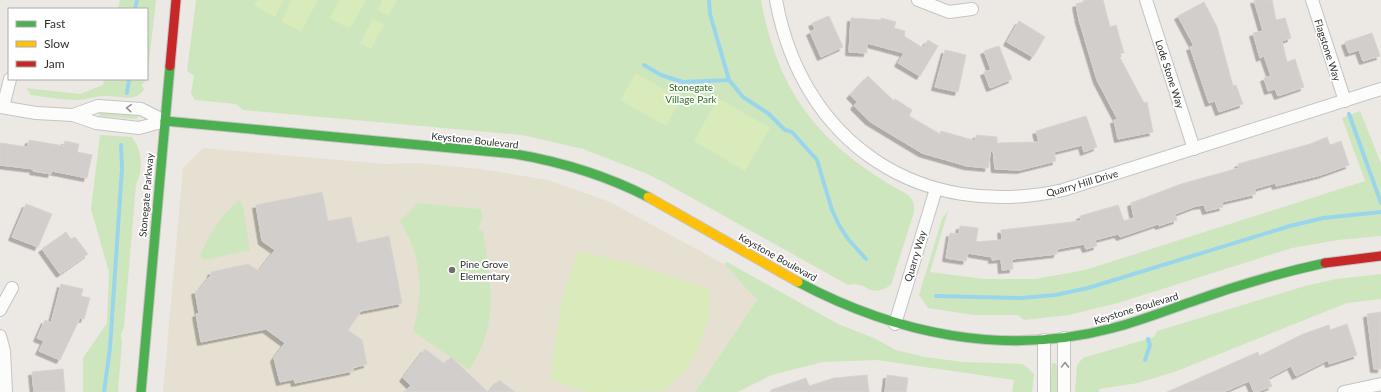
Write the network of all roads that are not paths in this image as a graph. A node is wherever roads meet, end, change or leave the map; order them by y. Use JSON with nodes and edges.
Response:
{"nodes":[{"id":1,"x":176,"y":0,"type":"edge"},
{"id":2,"x":776,"y":0,"type":"edge"},
{"id":3,"x":918,"y":0,"type":"edge"},
{"id":4,"x":1146,"y":0,"type":"edge"},
{"id":5,"x":1312,"y":0,"type":"edge"},
{"id":6,"x":972,"y":9,"type":"dead end"},
{"id":7,"x":10,"y":80,"type":"edge"},
{"id":8,"x":1381,"y":89,"type":"edge"},
{"id":9,"x":1345,"y":100,"type":"junction"},
{"id":10,"x":2,"y":107,"type":"edge"},
{"id":11,"x":73,"y":115,"type":"junction"},
{"id":12,"x":165,"y":121,"type":"junction"},
{"id":13,"x":1194,"y":149,"type":"junction"},
{"id":14,"x":936,"y":189,"type":"junction"},
{"id":15,"x":1381,"y":256,"type":"edge"},
{"id":16,"x":12,"y":288,"type":"dead end"},
{"id":17,"x":0,"y":310,"type":"edge"},
{"id":18,"x":895,"y":324,"type":"junction"},
{"id":19,"x":0,"y":336,"type":"edge"},
{"id":20,"x":1064,"y":338,"type":"junction"},
{"id":21,"x":1044,"y":340,"type":"junction"},
{"id":22,"x":1381,"y":384,"type":"edge"},
{"id":23,"x":6,"y":392,"type":"edge"},
{"id":24,"x":141,"y":392,"type":"edge"},
{"id":25,"x":1044,"y":392,"type":"edge"},
{"id":26,"x":1064,"y":392,"type":"edge"},
{"id":27,"x":1344,"y":392,"type":"edge"}],
"edges":[{"from":1,"to":12,"type":"street","name":"Stonegate Parkway"},
{"from":2,"to":14,"type":"street","name":"Quarry Hill Drive"},
{"from":3,"to":6,"type":"street"},
{"from":4,"to":13,"type":"street","name":"Lode Stone Way"},
{"from":5,"to":9,"type":"street","name":"Flagstone Way"},
{"from":7,"to":10,"type":"street"},
{"from":8,"to":9,"type":"street","name":"Quarry Hill Drive"},
{"from":9,"to":13,"type":"street","name":"Quarry Hill Drive"},
{"from":10,"to":11,"type":"street"},
{"from":11,"to":12,"type":"street"},
{"from":12,"to":11,"type":"street","one_way":true},
{"from":12,"to":18,"type":"street","name":"Keystone Boulevard"},
{"from":12,"to":24,"type":"street","name":"Stonegate Parkway"},
{"from":13,"to":14,"type":"street","name":"Quarry Hill Drive"},
{"from":14,"to":18,"type":"street","name":"Quarry Way"},
{"from":15,"to":20,"type":"street","name":"Keystone Boulevard"},
{"from":16,"to":17,"type":"street"},
{"from":18,"to":21,"type":"street","name":"Keystone Boulevard"},
{"from":19,"to":23,"type":"street"},
{"from":20,"to":21,"type":"street","name":"Keystone Boulevard"},
{"from":26,"to":20,"type":"street","one_way":true},
{"from":21,"to":25,"type":"street"},
{"from":22,"to":27,"type":"street"}]}
